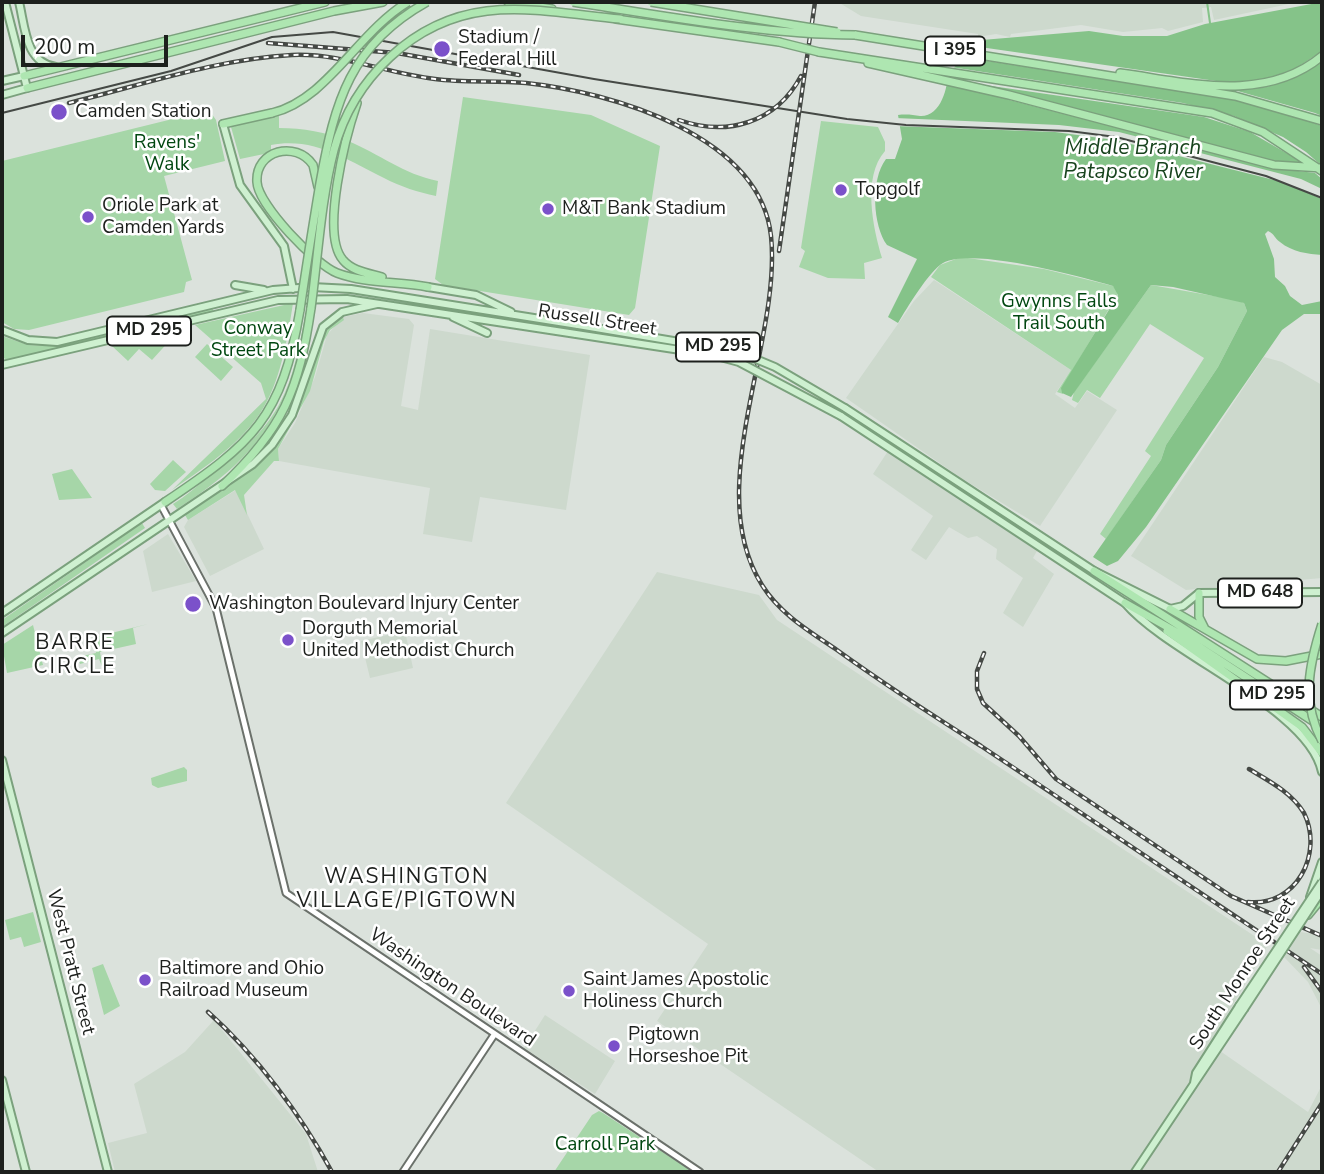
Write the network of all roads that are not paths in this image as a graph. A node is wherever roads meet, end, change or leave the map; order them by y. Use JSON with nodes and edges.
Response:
{"nodes":[{"id":1,"x":5,"y":2,"type":"edge"},
{"id":2,"x":19,"y":2,"type":"edge"},
{"id":3,"x":325,"y":2,"type":"edge"},
{"id":4,"x":383,"y":2,"type":"edge"},
{"id":5,"x":408,"y":2,"type":"edge"},
{"id":6,"x":427,"y":2,"type":"edge"},
{"id":7,"x":508,"y":2,"type":"edge"},
{"id":8,"x":573,"y":2,"type":"edge"},
{"id":9,"x":652,"y":2,"type":"edge"},
{"id":10,"x":620,"y":19,"type":"junction"},
{"id":11,"x":855,"y":35,"type":"junction"},
{"id":12,"x":819,"y":52,"type":"junction"},
{"id":13,"x":1322,"y":56,"type":"edge"},
{"id":14,"x":1056,"y":66,"type":"junction"},
{"id":15,"x":56,"y":67,"type":"junction"},
{"id":16,"x":24,"y":76,"type":"junction"},
{"id":17,"x":2,"y":81,"type":"edge"},
{"id":18,"x":27,"y":88,"type":"junction"},
{"id":19,"x":2,"y":95,"type":"edge"},
{"id":20,"x":359,"y":97,"type":"junction"},
{"id":21,"x":1322,"y":121,"type":"edge"},
{"id":22,"x":223,"y":124,"type":"joint"},
{"id":23,"x":1322,"y":169,"type":"edge"},
{"id":24,"x":317,"y":198,"type":"junction"},
{"id":25,"x":406,"y":284,"type":"junction"},
{"id":26,"x":235,"y":285,"type":"dead end"},
{"id":27,"x":292,"y":287,"type":"junction"},
{"id":28,"x":428,"y":287,"type":"joint"},
{"id":29,"x":273,"y":290,"type":"junction"},
{"id":30,"x":294,"y":298,"type":"junction"},
{"id":31,"x":379,"y":304,"type":"junction"},
{"id":32,"x":448,"y":314,"type":"junction"},
{"id":33,"x":516,"y":315,"type":"junction"},
{"id":34,"x":2,"y":330,"type":"edge"},
{"id":35,"x":487,"y":333,"type":"dead end"},
{"id":36,"x":3,"y":365,"type":"edge"},
{"id":37,"x":222,"y":486,"type":"junction"},
{"id":38,"x":163,"y":503,"type":"junction"},
{"id":39,"x":171,"y":519,"type":"junction"},
{"id":40,"x":1094,"y":571,"type":"junction"},
{"id":41,"x":1322,"y":592,"type":"edge"},
{"id":42,"x":1199,"y":593,"type":"junction"},
{"id":43,"x":1125,"y":603,"type":"junction"},
{"id":44,"x":1170,"y":609,"type":"junction"},
{"id":45,"x":2,"y":613,"type":"edge"},
{"id":46,"x":1322,"y":624,"type":"edge"},
{"id":47,"x":1205,"y":630,"type":"junction"},
{"id":48,"x":2,"y":633,"type":"edge"},
{"id":49,"x":1322,"y":654,"type":"edge"},
{"id":50,"x":1222,"y":663,"type":"junction"},
{"id":51,"x":1322,"y":717,"type":"edge"},
{"id":52,"x":1322,"y":727,"type":"edge"},
{"id":53,"x":1322,"y":741,"type":"edge"},
{"id":54,"x":1322,"y":753,"type":"edge"},
{"id":55,"x":2,"y":760,"type":"edge"},
{"id":56,"x":1322,"y":772,"type":"edge"},
{"id":57,"x":1322,"y":862,"type":"edge"},
{"id":58,"x":1322,"y":882,"type":"edge"},
{"id":59,"x":1322,"y":890,"type":"edge"},
{"id":60,"x":1322,"y":898,"type":"edge"},
{"id":61,"x":1304,"y":909,"type":"junction"},
{"id":62,"x":1303,"y":921,"type":"junction"},
{"id":63,"x":1242,"y":1008,"type":"junction"},
{"id":64,"x":494,"y":1035,"type":"junction"},
{"id":65,"x":2,"y":1080,"type":"edge"},
{"id":66,"x":26,"y":1172,"type":"edge"},
{"id":67,"x":108,"y":1172,"type":"edge"},
{"id":68,"x":402,"y":1172,"type":"edge"},
{"id":69,"x":700,"y":1172,"type":"edge"},
{"id":70,"x":1135,"y":1172,"type":"edge"}],
"edges":[{"from":1,"to":16,"type":"main road"},
{"from":2,"to":15,"type":"main road"},
{"from":3,"to":15,"type":"highway"},
{"from":4,"to":18,"type":"highway"},
{"from":5,"to":22,"type":"highway","bridge":true},
{"from":6,"to":24,"type":"highway","bridge":true},
{"from":7,"to":10,"type":"highway","bridge":true},
{"from":8,"to":11,"type":"highway","number":"I 395","bridge":true},
{"from":9,"to":11,"type":"highway","bridge":true},
{"from":10,"to":12,"type":"highway","bridge":true},
{"from":10,"to":20,"type":"highway","bridge":true},
{"from":11,"to":14,"type":"highway","number":"I 395"},
{"from":12,"to":23,"type":"highway"},
{"from":12,"to":23,"type":"highway"},
{"from":13,"to":14,"type":"highway"},
{"from":14,"to":21,"type":"highway"},
{"from":15,"to":16,"type":"highway"},
{"from":16,"to":17,"type":"main road"},
{"from":16,"to":18,"type":"main road"},
{"from":18,"to":19,"type":"main road"},
{"from":20,"to":25,"type":"highway","bridge":true},
{"from":20,"to":37,"type":"highway","bridge":true},
{"from":22,"to":27,"type":"main road"},
{"from":24,"to":25,"type":"highway"},
{"from":24,"to":38,"type":"highway","bridge":true},
{"from":25,"to":28,"type":"highway"},
{"from":26,"to":29,"type":"main road"},
{"from":27,"to":29,"type":"main road","name":"Russell Street","number":"MD 295"},
{"from":27,"to":30,"type":"main road"},
{"from":27,"to":33,"type":"main road","name":"Russell Street","number":"MD 295"},
{"from":28,"to":33,"type":"main road"},
{"from":29,"to":34,"type":"main road","name":"Russell Street","number":"MD 295"},
{"from":30,"to":31,"type":"main road","name":"Russell Street","number":"MD 295"},
{"from":30,"to":36,"type":"main road","name":"Russell Street","number":"MD 295"},
{"from":31,"to":32,"type":"main road","name":"Russell Street","number":"MD 295"},
{"from":31,"to":37,"type":"main road"},
{"from":32,"to":35,"type":"main road"},
{"from":32,"to":43,"type":"main road","name":"Russell Street","number":"MD 295","bridge":true},
{"from":33,"to":40,"type":"main road","name":"Russell Street","number":"MD 295","bridge":true},
{"from":37,"to":39,"type":"main road"},
{"from":38,"to":39,"type":"main road","name":"Washington Boulevard"},
{"from":38,"to":45,"type":"main road"},
{"from":39,"to":48,"type":"main road"},
{"from":39,"to":64,"type":"main road","name":"Washington Boulevard"},
{"from":40,"to":44,"type":"main road"},
{"from":40,"to":50,"type":"highway","number":"MD 295"},
{"from":41,"to":42,"type":"main road","number":"MD 648"},
{"from":42,"to":44,"type":"main road","number":"MD 648"},
{"from":42,"to":47,"type":"highway","number":"MD 648"},
{"from":43,"to":50,"type":"highway","number":"MD 295"},
{"from":43,"to":56,"type":"main road","name":"Russell Street"},
{"from":44,"to":47,"type":"highway"},
{"from":46,"to":53,"type":"highway","bridge":true},
{"from":47,"to":49,"type":"highway"},
{"from":50,"to":51,"type":"highway","number":"MD 295"},
{"from":50,"to":52,"type":"highway","number":"MD 295"},
{"from":50,"to":54,"type":"highway"},
{"from":55,"to":67,"type":"main road","name":"West Pratt Street"},
{"from":57,"to":61,"type":"main road","bridge":true},
{"from":58,"to":61,"type":"main road","name":"South Monroe Street","bridge":true},
{"from":59,"to":62,"type":"main road","name":"South Monroe Street","bridge":true},
{"from":60,"to":62,"type":"highway","bridge":true},
{"from":61,"to":63,"type":"main road","name":"South Monroe Street","bridge":true},
{"from":62,"to":63,"type":"main road","name":"South Monroe Street","bridge":true},
{"from":63,"to":70,"type":"main road","name":"South Monroe Street"},
{"from":64,"to":68,"type":"main road"},
{"from":64,"to":69,"type":"main road","name":"Washington Boulevard"},
{"from":65,"to":66,"type":"main road"}]}
